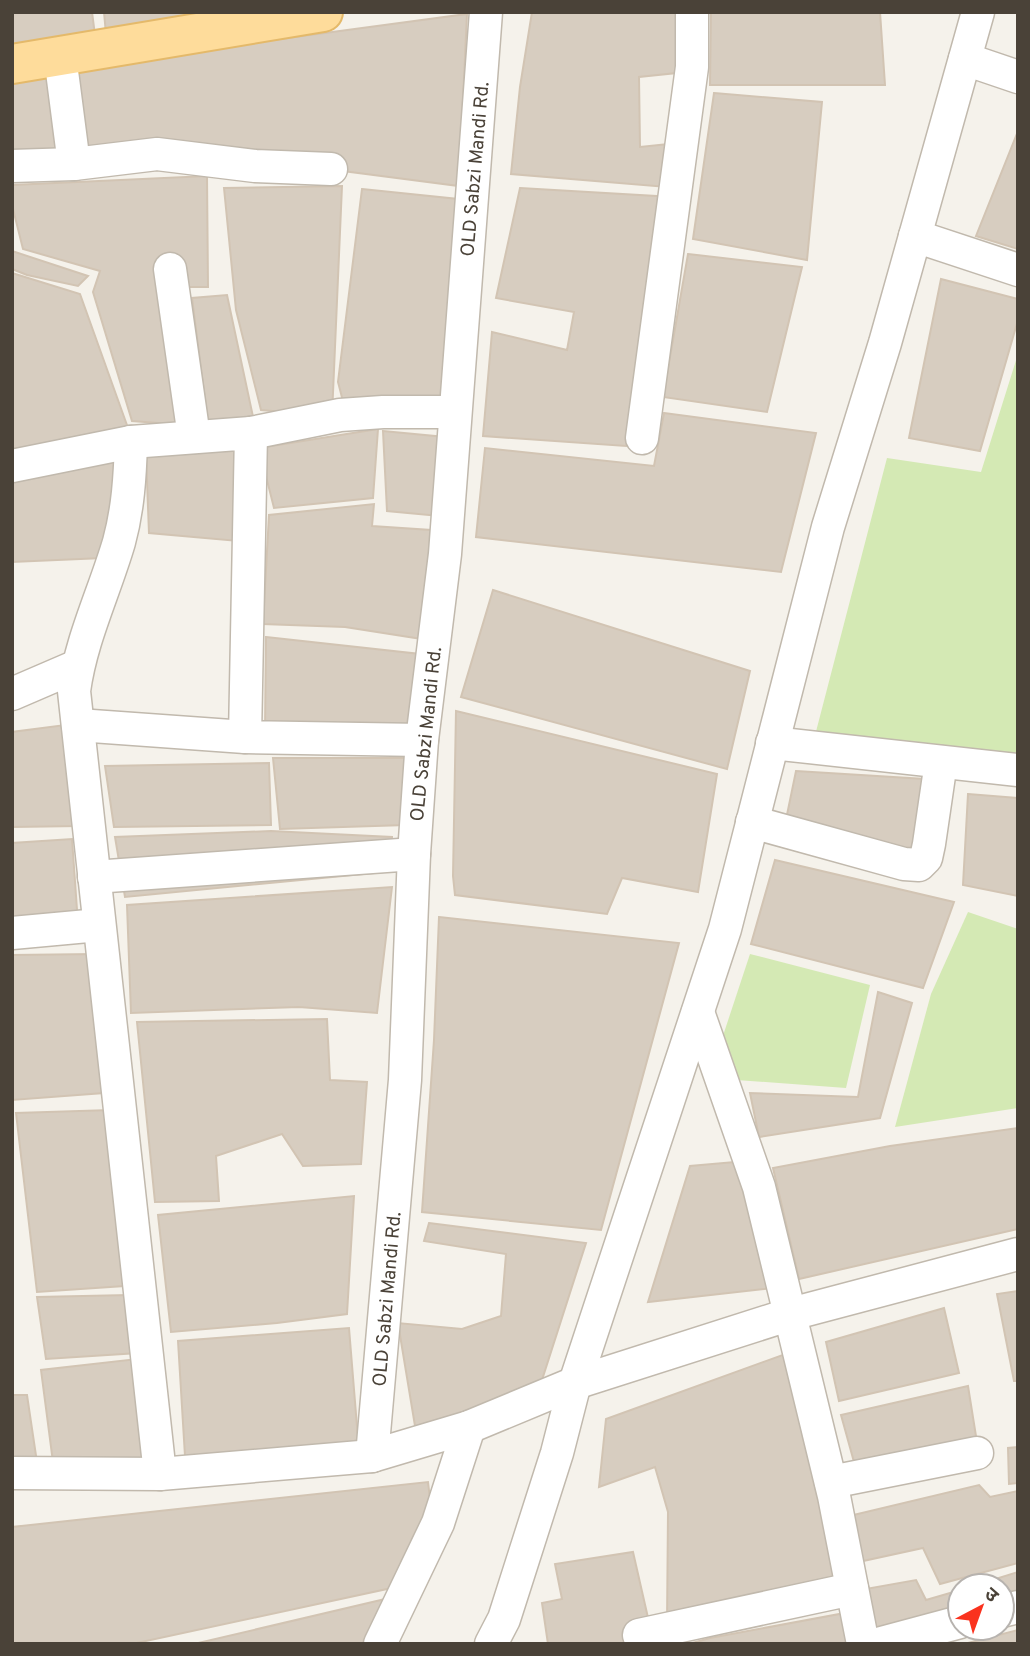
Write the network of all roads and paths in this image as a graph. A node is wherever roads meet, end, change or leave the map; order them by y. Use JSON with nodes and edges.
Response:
{"nodes":[{"id":1,"x":323,"y":12,"type":"edge"},
{"id":2,"x":486,"y":12,"type":"edge"},
{"id":3,"x":692,"y":12,"type":"edge"},
{"id":4,"x":978,"y":12,"type":"edge"},
{"id":5,"x":60,"y":56,"type":"junction"},
{"id":6,"x":964,"y":59,"type":"junction"},
{"id":7,"x":12,"y":64,"type":"edge"},
{"id":8,"x":1018,"y":77,"type":"edge"},
{"id":9,"x":74,"y":164,"type":"junction"},
{"id":10,"x":12,"y":166,"type":"edge"},
{"id":11,"x":331,"y":169,"type":"dead end"},
{"id":12,"x":915,"y":236,"type":"junction"},
{"id":13,"x":170,"y":269,"type":"dead end"},
{"id":14,"x":1018,"y":270,"type":"edge"},
{"id":15,"x":454,"y":412,"type":"junction"},
{"id":16,"x":251,"y":433,"type":"junction"},
{"id":17,"x":194,"y":437,"type":"junction"},
{"id":18,"x":642,"y":438,"type":"dead end"},
{"id":19,"x":131,"y":442,"type":"junction"},
{"id":20,"x":12,"y":466,"type":"edge"},
{"id":21,"x":77,"y":666,"type":"junction"},
{"id":22,"x":12,"y":694,"type":"edge"},
{"id":23,"x":78,"y":726,"type":"junction"},
{"id":24,"x":245,"y":737,"type":"junction"},
{"id":25,"x":422,"y":740,"type":"junction"},
{"id":26,"x":772,"y":743,"type":"junction"},
{"id":27,"x":941,"y":762,"type":"junction"},
{"id":28,"x":1018,"y":771,"type":"edge"},
{"id":29,"x":752,"y":822,"type":"junction"},
{"id":30,"x":414,"y":854,"type":"junction"},
{"id":31,"x":94,"y":877,"type":"junction"},
{"id":32,"x":99,"y":925,"type":"junction"},
{"id":33,"x":12,"y":933,"type":"edge"},
{"id":34,"x":698,"y":1012,"type":"junction"},
{"id":35,"x":1018,"y":1254,"type":"edge"},
{"id":36,"x":791,"y":1314,"type":"junction"},
{"id":37,"x":575,"y":1383,"type":"junction"},
{"id":38,"x":469,"y":1427,"type":"junction"},
{"id":39,"x":977,"y":1452,"type":"dead end"},
{"id":40,"x":372,"y":1456,"type":"junction"},
{"id":41,"x":12,"y":1473,"type":"edge"},
{"id":42,"x":160,"y":1474,"type":"junction"},
{"id":43,"x":831,"y":1482,"type":"junction"},
{"id":44,"x":852,"y":1589,"type":"junction"},
{"id":45,"x":946,"y":1626,"type":"edge"},
{"id":46,"x":639,"y":1635,"type":"dead end"},
{"id":47,"x":380,"y":1644,"type":"edge"},
{"id":48,"x":491,"y":1644,"type":"edge"},
{"id":49,"x":863,"y":1644,"type":"edge"},
{"id":50,"x":878,"y":1644,"type":"edge"}],
"edges":[{"from":1,"to":5,"type":"main road"},
{"from":2,"to":15,"type":"street","name":"OLD Sabzi Mandi Rd."},
{"from":3,"to":18,"type":"street"},
{"from":4,"to":6,"type":"street"},
{"from":5,"to":7,"type":"main road"},
{"from":5,"to":9,"type":"street"},
{"from":6,"to":8,"type":"street"},
{"from":6,"to":12,"type":"street"},
{"from":9,"to":10,"type":"street"},
{"from":9,"to":11,"type":"street"},
{"from":12,"to":14,"type":"street"},
{"from":12,"to":26,"type":"street"},
{"from":13,"to":17,"type":"street"},
{"from":15,"to":16,"type":"street"},
{"from":15,"to":25,"type":"street","name":"OLD Sabzi Mandi Rd."},
{"from":16,"to":17,"type":"street"},
{"from":16,"to":24,"type":"street"},
{"from":17,"to":19,"type":"street"},
{"from":19,"to":20,"type":"street"},
{"from":19,"to":21,"type":"street"},
{"from":21,"to":22,"type":"street"},
{"from":21,"to":23,"type":"street"},
{"from":23,"to":24,"type":"street"},
{"from":23,"to":31,"type":"street"},
{"from":24,"to":25,"type":"street"},
{"from":25,"to":30,"type":"street","name":"OLD Sabzi Mandi Rd."},
{"from":26,"to":27,"type":"street"},
{"from":26,"to":29,"type":"street"},
{"from":27,"to":28,"type":"street"},
{"from":27,"to":29,"type":"street"},
{"from":29,"to":34,"type":"street"},
{"from":30,"to":31,"type":"street"},
{"from":30,"to":40,"type":"street","name":"OLD Sabzi Mandi Rd."},
{"from":31,"to":32,"type":"street"},
{"from":32,"to":33,"type":"street"},
{"from":32,"to":42,"type":"street"},
{"from":34,"to":36,"type":"street"},
{"from":34,"to":37,"type":"street"},
{"from":35,"to":36,"type":"street"},
{"from":36,"to":37,"type":"street"},
{"from":36,"to":43,"type":"street"},
{"from":37,"to":38,"type":"street"},
{"from":37,"to":48,"type":"street"},
{"from":38,"to":40,"type":"street"},
{"from":38,"to":47,"type":"street"},
{"from":39,"to":43,"type":"street"},
{"from":40,"to":42,"type":"street"},
{"from":41,"to":42,"type":"street"},
{"from":43,"to":44,"type":"street"},
{"from":44,"to":46,"type":"street"},
{"from":44,"to":49,"type":"street"},
{"from":45,"to":50,"type":"street"}]}
